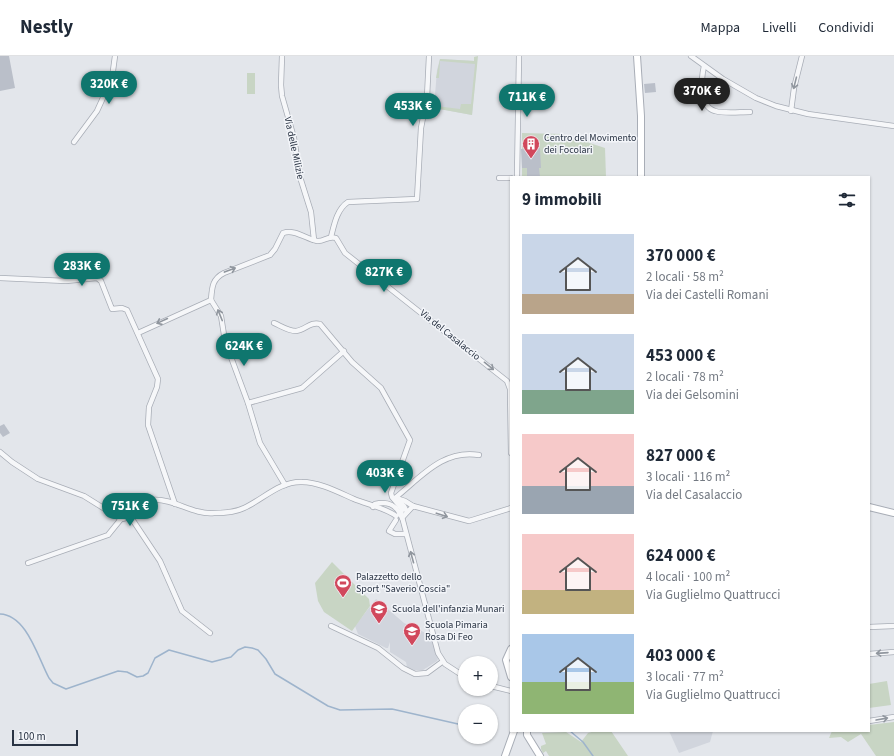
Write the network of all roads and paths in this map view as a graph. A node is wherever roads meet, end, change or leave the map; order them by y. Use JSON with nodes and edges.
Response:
{"nodes":[{"id":1,"x":115,"y":56,"type":"edge"},
{"id":2,"x":282,"y":56,"type":"edge"},
{"id":3,"x":429,"y":56,"type":"edge"},
{"id":4,"x":519,"y":56,"type":"edge"},
{"id":5,"x":637,"y":56,"type":"edge"},
{"id":6,"x":691,"y":56,"type":"edge"},
{"id":7,"x":802,"y":56,"type":"edge"},
{"id":8,"x":704,"y":66,"type":"junction"},
{"id":9,"x":791,"y":111,"type":"junction"},
{"id":10,"x":750,"y":112,"type":"dead end"},
{"id":11,"x":894,"y":126,"type":"edge"},
{"id":12,"x":74,"y":142,"type":"dead end"},
{"id":13,"x":518,"y":176,"type":"edge"},
{"id":14,"x":641,"y":176,"type":"edge"},
{"id":15,"x":499,"y":178,"type":"dead end"},
{"id":16,"x":510,"y":178,"type":"edge"},
{"id":17,"x":331,"y":237,"type":"junction"},
{"id":18,"x":314,"y":240,"type":"junction"},
{"id":19,"x":0,"y":278,"type":"edge"},
{"id":20,"x":211,"y":300,"type":"junction"},
{"id":21,"x":274,"y":323,"type":"dead end"},
{"id":22,"x":138,"y":333,"type":"junction"},
{"id":23,"x":344,"y":351,"type":"junction"},
{"id":24,"x":510,"y":387,"type":"edge"},
{"id":25,"x":248,"y":403,"type":"junction"},
{"id":26,"x":0,"y":452,"type":"edge"},
{"id":27,"x":479,"y":455,"type":"dead end"},
{"id":28,"x":285,"y":485,"type":"junction"},
{"id":29,"x":393,"y":496,"type":"junction"},
{"id":30,"x":175,"y":504,"type":"junction"},
{"id":31,"x":413,"y":506,"type":"junction"},
{"id":32,"x":135,"y":507,"type":"junction"},
{"id":33,"x":870,"y":507,"type":"edge"},
{"id":34,"x":510,"y":508,"type":"edge"},
{"id":35,"x":407,"y":512,"type":"junction"},
{"id":36,"x":894,"y":513,"type":"edge"},
{"id":37,"x":115,"y":516,"type":"junction"},
{"id":38,"x":130,"y":516,"type":"junction"},
{"id":39,"x":399,"y":516,"type":"junction"},
{"id":40,"x":121,"y":520,"type":"junction"},
{"id":41,"x":406,"y":534,"type":"junction"},
{"id":42,"x":28,"y":563,"type":"dead end"},
{"id":43,"x":331,"y":626,"type":"dead end"},
{"id":44,"x":894,"y":626,"type":"edge"},
{"id":45,"x":870,"y":627,"type":"edge"},
{"id":46,"x":210,"y":633,"type":"dead end"},
{"id":47,"x":510,"y":650,"type":"edge"},
{"id":48,"x":894,"y":652,"type":"edge"},
{"id":49,"x":870,"y":654,"type":"edge"},
{"id":50,"x":442,"y":662,"type":"junction"},
{"id":51,"x":458,"y":672,"type":"edge"},
{"id":52,"x":510,"y":674,"type":"edge"},
{"id":53,"x":498,"y":688,"type":"edge"},
{"id":54,"x":510,"y":691,"type":"edge"},
{"id":55,"x":894,"y":717,"type":"edge"},
{"id":56,"x":870,"y":721,"type":"edge"},
{"id":57,"x":514,"y":732,"type":"edge"},
{"id":58,"x":527,"y":732,"type":"edge"},
{"id":59,"x":505,"y":756,"type":"edge"},
{"id":60,"x":540,"y":756,"type":"edge"}],
"edges":[{"from":1,"to":12,"type":"street"},
{"from":2,"to":18,"type":"street","name":"Via delle Milizie"},
{"from":3,"to":17,"type":"street"},
{"from":4,"to":13,"type":"street"},
{"from":5,"to":14,"type":"main road"},
{"from":6,"to":8,"type":"street"},
{"from":7,"to":9,"type":"street","one_way":true},
{"from":8,"to":9,"type":"street"},
{"from":8,"to":10,"type":"street"},
{"from":9,"to":11,"type":"street"},
{"from":15,"to":16,"type":"street"},
{"from":17,"to":18,"type":"street"},
{"from":17,"to":24,"type":"street","name":"Via del Casalaccio","one_way":true},
{"from":20,"to":18,"type":"street","one_way":true},
{"from":19,"to":22,"type":"street"},
{"from":20,"to":22,"type":"street","one_way":true},
{"from":25,"to":20,"type":"street","one_way":true},
{"from":21,"to":23,"type":"street"},
{"from":22,"to":30,"type":"street"},
{"from":23,"to":25,"type":"street"},
{"from":23,"to":29,"type":"street"},
{"from":25,"to":28,"type":"street"},
{"from":26,"to":37,"type":"street"},
{"from":27,"to":29,"type":"street"},
{"from":28,"to":30,"type":"street"},
{"from":28,"to":39,"type":"street"},
{"from":29,"to":31,"type":"street"},
{"from":29,"to":35,"type":"street"},
{"from":29,"to":39,"type":"street"},
{"from":30,"to":32,"type":"street"},
{"from":31,"to":34,"type":"street","one_way":true},
{"from":31,"to":35,"type":"street"},
{"from":32,"to":37,"type":"street"},
{"from":32,"to":38,"type":"street"},
{"from":33,"to":36,"type":"main road"},
{"from":35,"to":39,"type":"street"},
{"from":37,"to":40,"type":"street"},
{"from":38,"to":40,"type":"street"},
{"from":38,"to":46,"type":"street"},
{"from":39,"to":41,"type":"street"},
{"from":39,"to":41,"type":"street"},
{"from":40,"to":42,"type":"street"},
{"from":50,"to":41,"type":"street","one_way":true},
{"from":43,"to":50,"type":"street"},
{"from":44,"to":45,"type":"street"},
{"from":47,"to":52,"type":"main road"},
{"from":48,"to":49,"type":"street","one_way":true},
{"from":50,"to":51,"type":"street"},
{"from":53,"to":54,"type":"street"},
{"from":56,"to":55,"type":"street","one_way":true},
{"from":57,"to":59,"type":"main road"},
{"from":58,"to":60,"type":"main road"}]}
